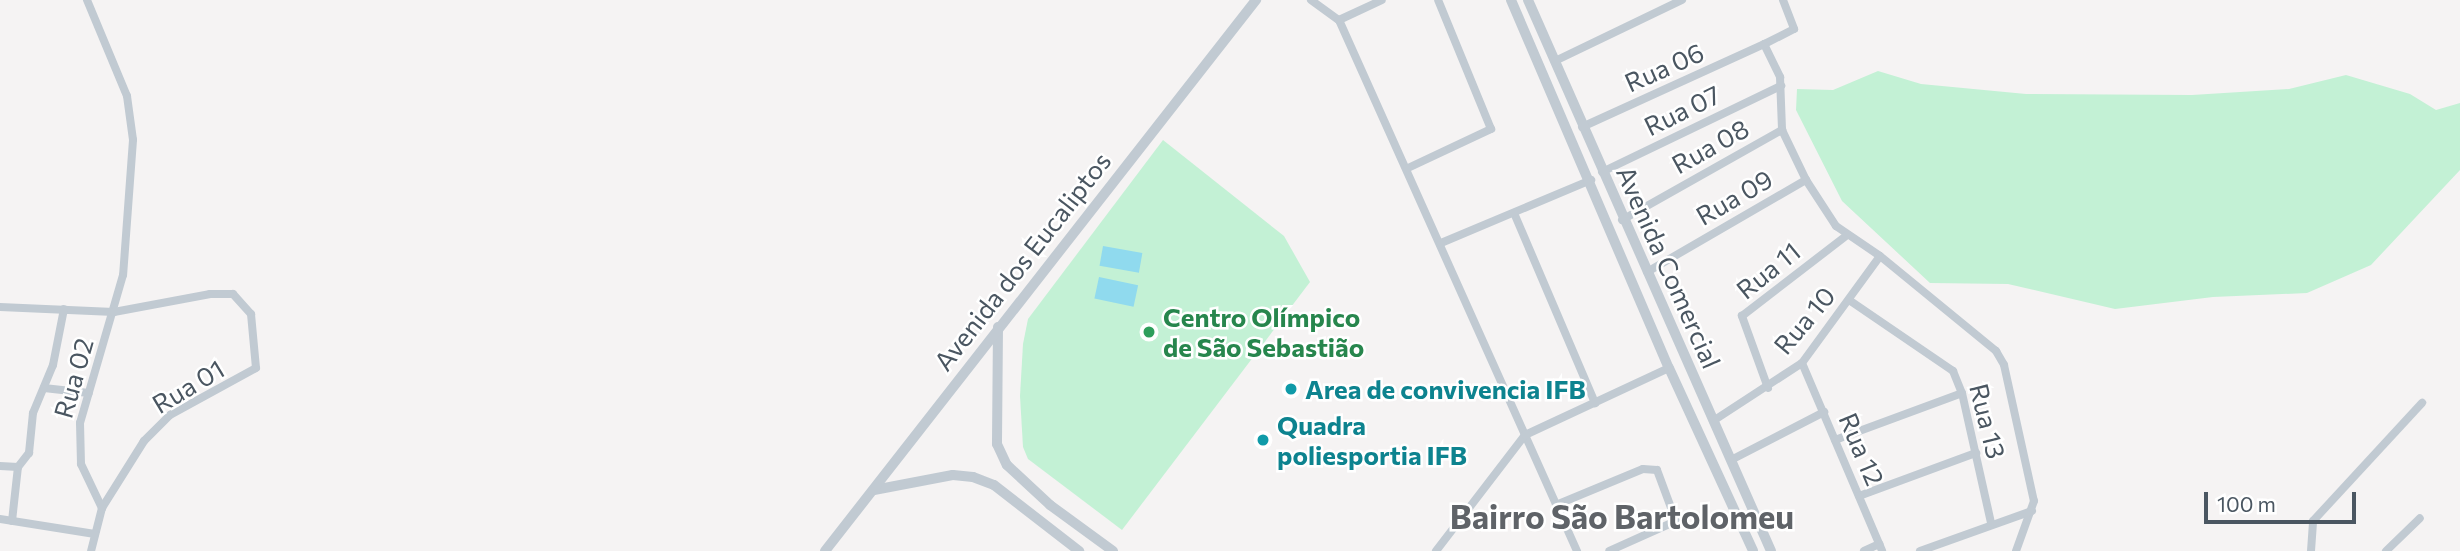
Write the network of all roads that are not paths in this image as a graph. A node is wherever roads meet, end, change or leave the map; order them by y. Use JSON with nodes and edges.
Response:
{"nodes":[{"id":1,"x":87,"y":0,"type":"edge"},
{"id":2,"x":1256,"y":0,"type":"edge"},
{"id":3,"x":1311,"y":0,"type":"edge"},
{"id":4,"x":1382,"y":0,"type":"edge"},
{"id":5,"x":1437,"y":0,"type":"edge"},
{"id":6,"x":1511,"y":0,"type":"edge"},
{"id":7,"x":1528,"y":0,"type":"edge"},
{"id":8,"x":1682,"y":0,"type":"edge"},
{"id":9,"x":1783,"y":0,"type":"edge"},
{"id":10,"x":1339,"y":20,"type":"junction"},
{"id":11,"x":1764,"y":44,"type":"junction"},
{"id":12,"x":1555,"y":61,"type":"junction"},
{"id":13,"x":1781,"y":86,"type":"junction"},
{"id":14,"x":1581,"y":127,"type":"junction"},
{"id":15,"x":1782,"y":130,"type":"junction"},
{"id":16,"x":1592,"y":150,"type":"junction"},
{"id":17,"x":1580,"y":156,"type":"junction"},
{"id":18,"x":1408,"y":167,"type":"junction"},
{"id":19,"x":1602,"y":172,"type":"junction"},
{"id":20,"x":1591,"y":180,"type":"junction"},
{"id":21,"x":1806,"y":180,"type":"junction"},
{"id":22,"x":1614,"y":200,"type":"junction"},
{"id":23,"x":1602,"y":207,"type":"junction"},
{"id":24,"x":1514,"y":213,"type":"junction"},
{"id":25,"x":1622,"y":220,"type":"junction"},
{"id":26,"x":1847,"y":234,"type":"junction"},
{"id":27,"x":1441,"y":243,"type":"junction"},
{"id":28,"x":1880,"y":256,"type":"junction"},
{"id":29,"x":1647,"y":272,"type":"junction"},
{"id":30,"x":1849,"y":300,"type":"junction"},
{"id":31,"x":0,"y":307,"type":"edge"},
{"id":32,"x":64,"y":309,"type":"junction"},
{"id":33,"x":114,"y":312,"type":"junction"},
{"id":34,"x":998,"y":326,"type":"junction"},
{"id":35,"x":1801,"y":363,"type":"junction"},
{"id":36,"x":1669,"y":368,"type":"junction"},
{"id":37,"x":44,"y":388,"type":"junction"},
{"id":38,"x":1768,"y":388,"type":"junction"},
{"id":39,"x":89,"y":393,"type":"junction"},
{"id":40,"x":1962,"y":393,"type":"junction"},
{"id":41,"x":1595,"y":402,"type":"junction"},
{"id":42,"x":2422,"y":403,"type":"dead end"},
{"id":43,"x":1824,"y":412,"type":"junction"},
{"id":44,"x":1713,"y":421,"type":"junction"},
{"id":45,"x":1525,"y":435,"type":"junction"},
{"id":46,"x":1835,"y":440,"type":"junction"},
{"id":47,"x":1976,"y":453,"type":"junction"},
{"id":48,"x":1731,"y":460,"type":"junction"},
{"id":49,"x":0,"y":466,"type":"edge"},
{"id":50,"x":18,"y":467,"type":"junction"},
{"id":51,"x":874,"y":490,"type":"junction"},
{"id":52,"x":1859,"y":496,"type":"junction"},
{"id":53,"x":1050,"y":505,"type":"junction"},
{"id":54,"x":1556,"y":505,"type":"junction"},
{"id":55,"x":102,"y":508,"type":"junction"},
{"id":56,"x":2032,"y":511,"type":"junction"},
{"id":57,"x":2420,"y":518,"type":"dead end"},
{"id":58,"x":0,"y":519,"type":"edge"},
{"id":59,"x":1038,"y":520,"type":"junction"},
{"id":60,"x":12,"y":521,"type":"junction"},
{"id":61,"x":1991,"y":523,"type":"junction"},
{"id":62,"x":96,"y":534,"type":"junction"},
{"id":63,"x":1766,"y":539,"type":"junction"},
{"id":64,"x":1880,"y":547,"type":"edge"},
{"id":65,"x":1752,"y":549,"type":"edge"},
{"id":66,"x":90,"y":551,"type":"edge"},
{"id":67,"x":825,"y":551,"type":"edge"},
{"id":68,"x":1079,"y":551,"type":"edge"},
{"id":69,"x":1113,"y":551,"type":"edge"},
{"id":70,"x":1436,"y":551,"type":"edge"},
{"id":71,"x":1577,"y":551,"type":"edge"},
{"id":72,"x":1609,"y":551,"type":"edge"},
{"id":73,"x":1771,"y":551,"type":"edge"},
{"id":74,"x":1864,"y":551,"type":"edge"},
{"id":75,"x":1920,"y":551,"type":"edge"},
{"id":76,"x":2016,"y":551,"type":"edge"},
{"id":77,"x":2311,"y":551,"type":"edge"},
{"id":78,"x":2386,"y":551,"type":"edge"}],
"edges":[{"from":1,"to":33,"type":"street","name":"Rua 02"},
{"from":2,"to":34,"type":"street","name":"Avenida dos Eucaliptos"},
{"from":3,"to":10,"type":"street"},
{"from":4,"to":10,"type":"street"},
{"from":5,"to":18,"type":"street"},
{"from":6,"to":17,"type":"street","name":"Avenida Comercial"},
{"from":7,"to":12,"type":"street","name":"Avenida Comercial"},
{"from":8,"to":12,"type":"street"},
{"from":9,"to":11,"type":"street","name":"Rua 06"},
{"from":10,"to":18,"type":"street"},
{"from":11,"to":13,"type":"street"},
{"from":11,"to":14,"type":"street","name":"Rua 06"},
{"from":12,"to":14,"type":"street","name":"Avenida Comercial"},
{"from":13,"to":15,"type":"street"},
{"from":13,"to":19,"type":"street","name":"Rua 07"},
{"from":14,"to":16,"type":"street","name":"Avenida Comercial"},
{"from":15,"to":21,"type":"street"},
{"from":15,"to":25,"type":"street","name":"Rua 08"},
{"from":16,"to":17,"type":"street"},
{"from":16,"to":19,"type":"street","name":"Avenida Comercial"},
{"from":17,"to":20,"type":"street","name":"Avenida Comercial"},
{"from":18,"to":27,"type":"street"},
{"from":19,"to":22,"type":"street","name":"Avenida Comercial"},
{"from":20,"to":23,"type":"street","name":"Avenida Comercial"},
{"from":20,"to":24,"type":"street"},
{"from":21,"to":26,"type":"street"},
{"from":21,"to":29,"type":"street","name":"Rua 09"},
{"from":22,"to":23,"type":"street"},
{"from":22,"to":25,"type":"street","name":"Avenida Comercial"},
{"from":23,"to":36,"type":"street","name":"Avenida Comercial"},
{"from":24,"to":27,"type":"street"},
{"from":24,"to":41,"type":"street"},
{"from":25,"to":29,"type":"street","name":"Avenida Comercial"},
{"from":26,"to":28,"type":"street"},
{"from":26,"to":38,"type":"street","name":"Rua 11"},
{"from":27,"to":45,"type":"street"},
{"from":28,"to":30,"type":"street","name":"Rua 10"},
{"from":28,"to":56,"type":"street"},
{"from":29,"to":44,"type":"street","name":"Avenida Comercial"},
{"from":30,"to":35,"type":"street","name":"Rua 10"},
{"from":30,"to":40,"type":"street","name":"Rua 13"},
{"from":31,"to":32,"type":"street"},
{"from":32,"to":33,"type":"street"},
{"from":32,"to":37,"type":"street"},
{"from":33,"to":39,"type":"street","name":"Rua 02"},
{"from":33,"to":55,"type":"street","name":"Rua 01"},
{"from":34,"to":51,"type":"street","name":"Avenida dos Eucaliptos"},
{"from":34,"to":53,"type":"street"},
{"from":35,"to":38,"type":"street","name":"Rua 10"},
{"from":35,"to":43,"type":"street","name":"Rua 12"},
{"from":36,"to":41,"type":"street"},
{"from":36,"to":65,"type":"street","name":"Avenida Comercial"},
{"from":37,"to":39,"type":"street"},
{"from":37,"to":50,"type":"street"},
{"from":38,"to":44,"type":"street","name":"Rua 10"},
{"from":39,"to":55,"type":"street","name":"Rua 02"},
{"from":40,"to":46,"type":"street"},
{"from":40,"to":47,"type":"street","name":"Rua 13"},
{"from":41,"to":45,"type":"street"},
{"from":42,"to":77,"type":"street"},
{"from":43,"to":46,"type":"street","name":"Rua 12"},
{"from":43,"to":48,"type":"street"},
{"from":44,"to":48,"type":"street","name":"Avenida Comercial"},
{"from":45,"to":54,"type":"street"},
{"from":45,"to":70,"type":"street"},
{"from":46,"to":52,"type":"street","name":"Rua 12"},
{"from":47,"to":52,"type":"street"},
{"from":47,"to":61,"type":"street","name":"Rua 13"},
{"from":48,"to":63,"type":"street","name":"Avenida Comercial"},
{"from":49,"to":50,"type":"street"},
{"from":50,"to":60,"type":"street"},
{"from":51,"to":59,"type":"street"},
{"from":51,"to":67,"type":"street","name":"Avenida dos Eucaliptos"},
{"from":52,"to":64,"type":"street","name":"Rua 12"},
{"from":53,"to":59,"type":"street"},
{"from":53,"to":69,"type":"street"},
{"from":54,"to":71,"type":"street"},
{"from":54,"to":72,"type":"street"},
{"from":55,"to":62,"type":"street"},
{"from":56,"to":61,"type":"street"},
{"from":56,"to":76,"type":"street"},
{"from":57,"to":78,"type":"street"},
{"from":58,"to":60,"type":"street"},
{"from":59,"to":68,"type":"street"},
{"from":60,"to":62,"type":"street"},
{"from":61,"to":75,"type":"street"},
{"from":62,"to":66,"type":"street"},
{"from":63,"to":65,"type":"street"},
{"from":63,"to":73,"type":"street","name":"Avenida Comercial"},
{"from":64,"to":74,"type":"street"}]}
